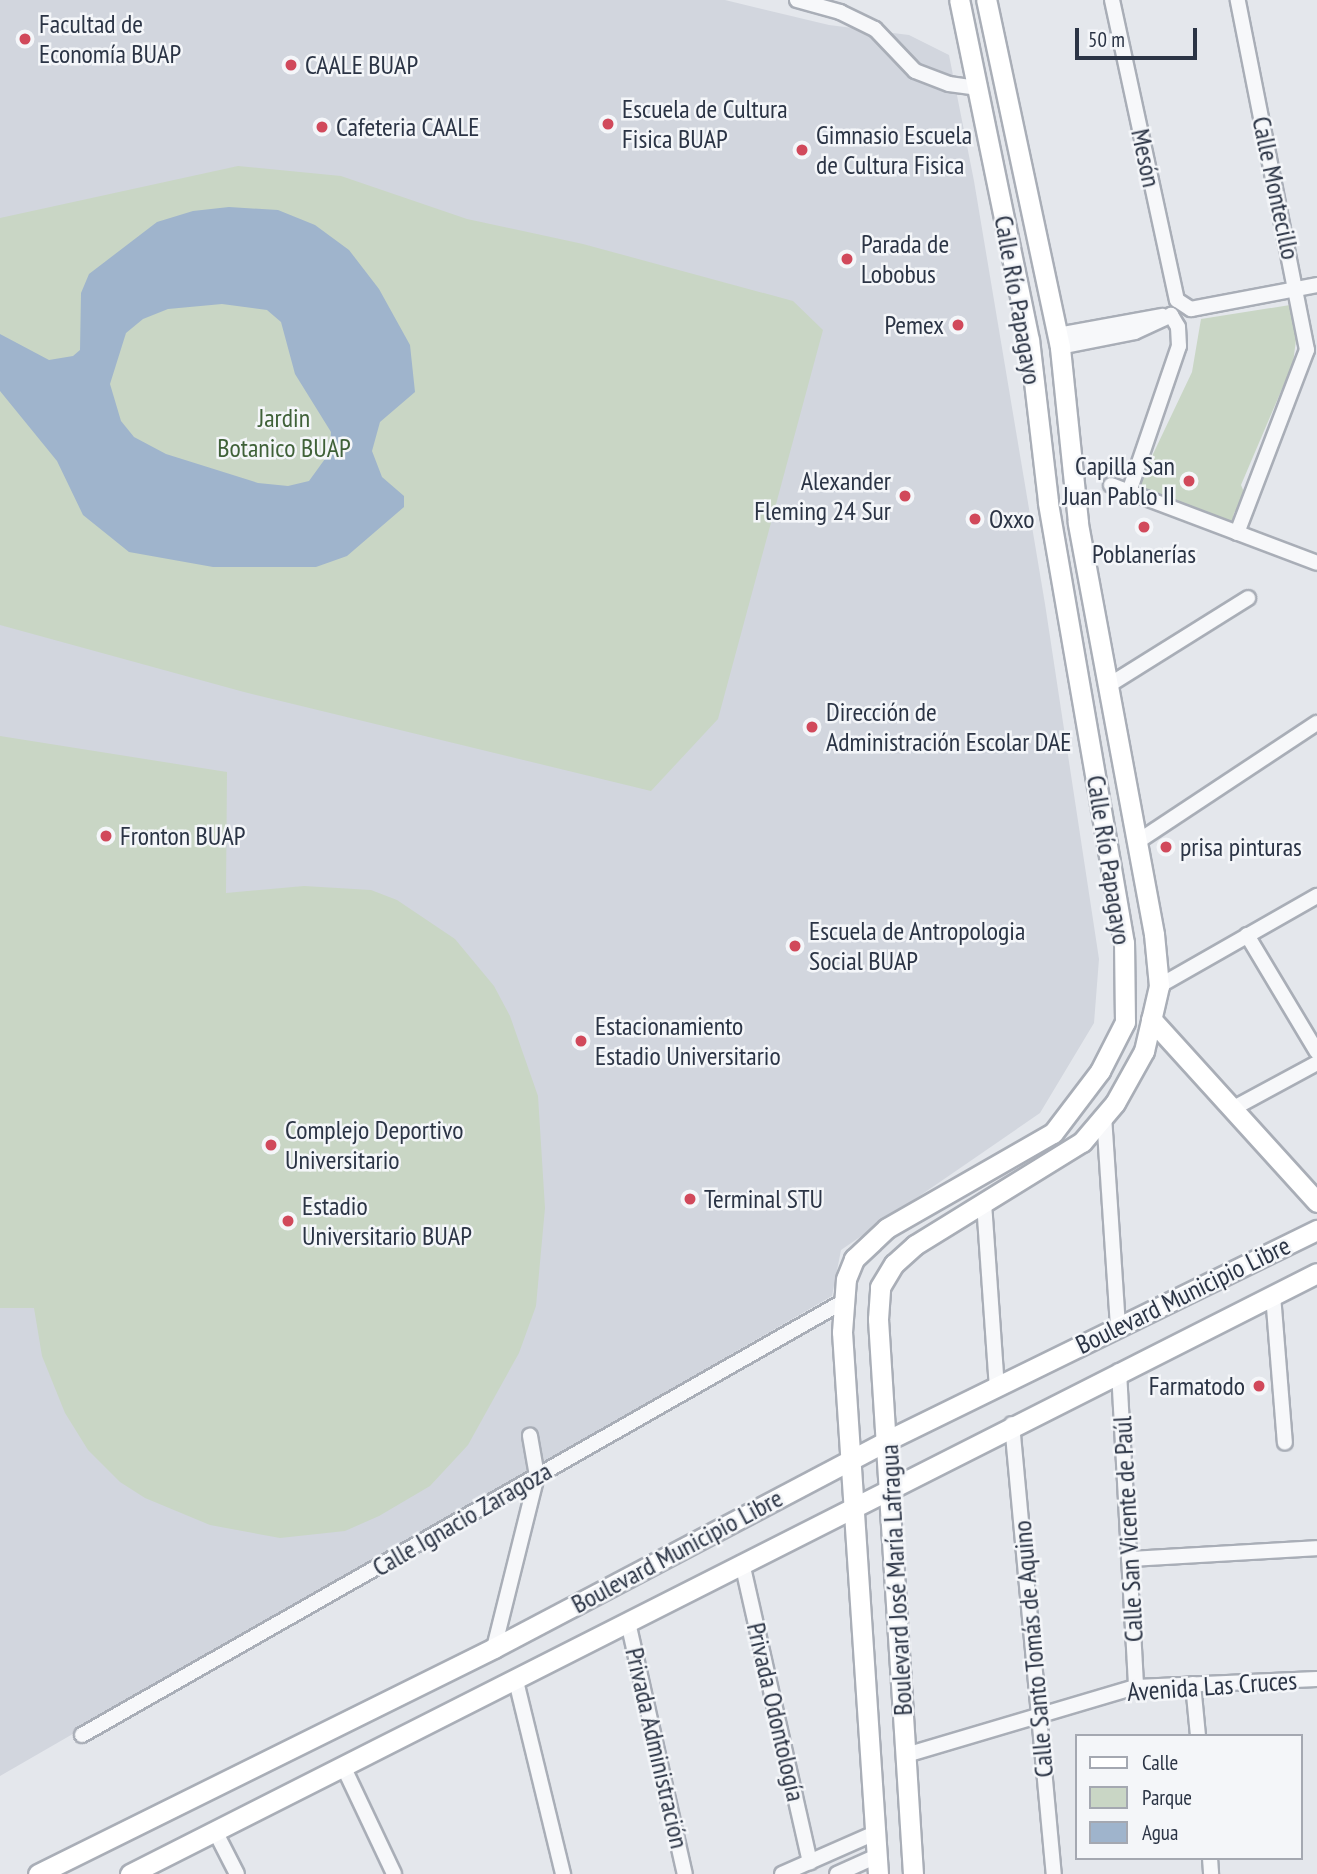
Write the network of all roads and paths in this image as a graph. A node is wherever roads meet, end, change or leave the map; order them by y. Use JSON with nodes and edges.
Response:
{"nodes":[{"id":1,"x":797,"y":0,"type":"edge"},
{"id":2,"x":986,"y":0,"type":"edge"},
{"id":3,"x":1112,"y":0,"type":"edge"},
{"id":4,"x":1238,"y":0,"type":"edge"},
{"id":5,"x":960,"y":1,"type":"edge"},
{"id":6,"x":977,"y":88,"type":"junction"},
{"id":7,"x":1317,"y":285,"type":"edge"},
{"id":8,"x":1297,"y":288,"type":"junction"},
{"id":9,"x":1059,"y":341,"type":"junction"},
{"id":10,"x":1111,"y":485,"type":"dead end"},
{"id":11,"x":1129,"y":492,"type":"junction"},
{"id":12,"x":1237,"y":533,"type":"junction"},
{"id":13,"x":1317,"y":563,"type":"edge"},
{"id":14,"x":1248,"y":598,"type":"dead end"},
{"id":15,"x":1109,"y":685,"type":"junction"},
{"id":16,"x":1317,"y":723,"type":"edge"},
{"id":17,"x":1137,"y":842,"type":"junction"},
{"id":18,"x":1317,"y":896,"type":"edge"},
{"id":19,"x":1248,"y":935,"type":"junction"},
{"id":20,"x":1159,"y":986,"type":"junction"},
{"id":21,"x":1151,"y":1019,"type":"junction"},
{"id":22,"x":1317,"y":1052,"type":"edge"},
{"id":23,"x":1317,"y":1063,"type":"edge"},
{"id":24,"x":1232,"y":1109,"type":"junction"},
{"id":25,"x":1104,"y":1116,"type":"junction"},
{"id":26,"x":1317,"y":1202,"type":"edge"},
{"id":27,"x":984,"y":1203,"type":"junction"},
{"id":28,"x":1317,"y":1230,"type":"edge"},
{"id":29,"x":1317,"y":1273,"type":"edge"},
{"id":30,"x":880,"y":1287,"type":"joint"},
{"id":31,"x":1273,"y":1295,"type":"junction"},
{"id":32,"x":841,"y":1303,"type":"junction"},
{"id":33,"x":1118,"y":1327,"type":"junction"},
{"id":34,"x":1119,"y":1371,"type":"junction"},
{"id":35,"x":997,"y":1387,"type":"junction"},
{"id":36,"x":1012,"y":1424,"type":"junction"},
{"id":37,"x":530,"y":1436,"type":"dead end"},
{"id":38,"x":888,"y":1440,"type":"junction"},
{"id":39,"x":1285,"y":1443,"type":"dead end"},
{"id":40,"x":851,"y":1460,"type":"junction"},
{"id":41,"x":537,"y":1476,"type":"junction"},
{"id":42,"x":890,"y":1487,"type":"junction"},
{"id":43,"x":854,"y":1505,"type":"junction"},
{"id":44,"x":1317,"y":1548,"type":"edge"},
{"id":45,"x":1129,"y":1559,"type":"junction"},
{"id":46,"x":742,"y":1563,"type":"junction"},
{"id":47,"x":628,"y":1622,"type":"junction"},
{"id":48,"x":494,"y":1648,"type":"junction"},
{"id":49,"x":1317,"y":1679,"type":"edge"},
{"id":50,"x":516,"y":1681,"type":"junction"},
{"id":51,"x":1193,"y":1684,"type":"junction"},
{"id":52,"x":1136,"y":1686,"type":"junction"},
{"id":53,"x":1039,"y":1716,"type":"junction"},
{"id":54,"x":1198,"y":1734,"type":"edge"},
{"id":55,"x":82,"y":1735,"type":"dead end"},
{"id":56,"x":906,"y":1755,"type":"junction"},
{"id":57,"x":344,"y":1768,"type":"junction"},
{"id":58,"x":215,"y":1832,"type":"junction"},
{"id":59,"x":875,"y":1833,"type":"junction"},
{"id":60,"x":810,"y":1861,"type":"junction"},
{"id":61,"x":877,"y":1865,"type":"edge"},
{"id":62,"x":38,"y":1874,"type":"edge"},
{"id":63,"x":130,"y":1874,"type":"edge"},
{"id":64,"x":237,"y":1874,"type":"edge"},
{"id":65,"x":394,"y":1874,"type":"edge"},
{"id":66,"x":563,"y":1874,"type":"edge"},
{"id":67,"x":685,"y":1874,"type":"edge"},
{"id":68,"x":782,"y":1874,"type":"edge"},
{"id":69,"x":837,"y":1874,"type":"edge"},
{"id":70,"x":913,"y":1874,"type":"edge"},
{"id":71,"x":1054,"y":1874,"type":"edge"}],
"edges":[{"from":1,"to":6,"type":"street"},
{"from":2,"to":9,"type":"main road","name":"Calle Río Papagayo"},
{"from":3,"to":8,"type":"street","name":"Mesón"},
{"from":4,"to":8,"type":"street","name":"Calle Montecillo"},
{"from":5,"to":6,"type":"main road","name":"Calle Río Papagayo"},
{"from":6,"to":32,"type":"main road","name":"Calle Río Papagayo"},
{"from":7,"to":8,"type":"street"},
{"from":8,"to":12,"type":"street","name":"Calle Montecillo"},
{"from":9,"to":11,"type":"street"},
{"from":9,"to":15,"type":"main road","name":"Calle Río Papagayo"},
{"from":10,"to":11,"type":"street"},
{"from":11,"to":12,"type":"street"},
{"from":12,"to":13,"type":"street"},
{"from":14,"to":15,"type":"street"},
{"from":15,"to":17,"type":"main road","name":"Calle Río Papagayo"},
{"from":16,"to":17,"type":"street"},
{"from":17,"to":20,"type":"main road","name":"Calle Río Papagayo"},
{"from":18,"to":19,"type":"street"},
{"from":19,"to":20,"type":"street"},
{"from":19,"to":22,"type":"street"},
{"from":20,"to":21,"type":"main road","name":"Calle Río Papagayo"},
{"from":21,"to":24,"type":"main road"},
{"from":21,"to":25,"type":"main road","name":"Calle Río Papagayo"},
{"from":23,"to":24,"type":"street"},
{"from":24,"to":26,"type":"main road"},
{"from":25,"to":27,"type":"main road","name":"Calle Río Papagayo"},
{"from":25,"to":33,"type":"street"},
{"from":27,"to":30,"type":"main road","name":"Calle Río Papagayo"},
{"from":27,"to":35,"type":"street"},
{"from":28,"to":33,"type":"main road","name":"Boulevard Municipio Libre"},
{"from":29,"to":31,"type":"main road","name":"Boulevard Municipio Libre"},
{"from":30,"to":38,"type":"main road","name":"Boulevard José María Lafragua"},
{"from":31,"to":34,"type":"main road","name":"Boulevard Municipio Libre"},
{"from":31,"to":39,"type":"street"},
{"from":32,"to":40,"type":"main road","name":"Boulevard José María Lafragua"},
{"from":32,"to":41,"type":"street","name":"Calle Ignacio Zaragoza"},
{"from":33,"to":35,"type":"main road","name":"Boulevard Municipio Libre"},
{"from":34,"to":36,"type":"main road","name":"Boulevard Municipio Libre"},
{"from":34,"to":45,"type":"street","name":"Calle San Vicente de Paúl"},
{"from":35,"to":38,"type":"main road","name":"Boulevard Municipio Libre"},
{"from":36,"to":42,"type":"main road","name":"Boulevard Municipio Libre"},
{"from":36,"to":53,"type":"street","name":"Calle Santo Tomás de Aquino"},
{"from":37,"to":41,"type":"street"},
{"from":38,"to":40,"type":"main road","name":"Boulevard Municipio Libre"},
{"from":38,"to":42,"type":"main road","name":"Boulevard José María Lafragua"},
{"from":40,"to":43,"type":"main road","name":"Boulevard José María Lafragua"},
{"from":40,"to":48,"type":"main road","name":"Boulevard Municipio Libre"},
{"from":41,"to":48,"type":"street"},
{"from":41,"to":55,"type":"street","name":"Calle Ignacio Zaragoza"},
{"from":42,"to":43,"type":"main road","name":"Boulevard Municipio Libre"},
{"from":42,"to":56,"type":"main road","name":"Boulevard José María Lafragua"},
{"from":43,"to":46,"type":"main road","name":"Boulevard Municipio Libre"},
{"from":43,"to":59,"type":"main road","name":"Boulevard José María Lafragua"},
{"from":44,"to":45,"type":"street"},
{"from":45,"to":52,"type":"street","name":"Calle San Vicente de Paúl"},
{"from":46,"to":47,"type":"main road","name":"Boulevard Municipio Libre"},
{"from":46,"to":60,"type":"street","name":"Privada Odontología"},
{"from":47,"to":50,"type":"main road","name":"Boulevard Municipio Libre"},
{"from":47,"to":67,"type":"street","name":"Privada Administración"},
{"from":48,"to":62,"type":"main road","name":"Boulevard Municipio Libre"},
{"from":49,"to":51,"type":"street","name":"Avenida Las Cruces"},
{"from":50,"to":57,"type":"main road","name":"Boulevard Municipio Libre"},
{"from":50,"to":66,"type":"street"},
{"from":51,"to":52,"type":"street","name":"Avenida Las Cruces"},
{"from":51,"to":54,"type":"street"},
{"from":52,"to":53,"type":"street","name":"Avenida Las Cruces"},
{"from":53,"to":56,"type":"street","name":"Avenida Las Cruces"},
{"from":53,"to":71,"type":"street","name":"Calle Santo Tomás de Aquino"},
{"from":56,"to":70,"type":"main road","name":"Boulevard José María Lafragua"},
{"from":57,"to":58,"type":"main road","name":"Boulevard Municipio Libre"},
{"from":57,"to":65,"type":"street"},
{"from":58,"to":63,"type":"main road","name":"Boulevard Municipio Libre"},
{"from":58,"to":64,"type":"street"},
{"from":59,"to":60,"type":"street"},
{"from":59,"to":61,"type":"main road","name":"Boulevard José María Lafragua"},
{"from":60,"to":68,"type":"street"},
{"from":61,"to":69,"type":"street"}]}
